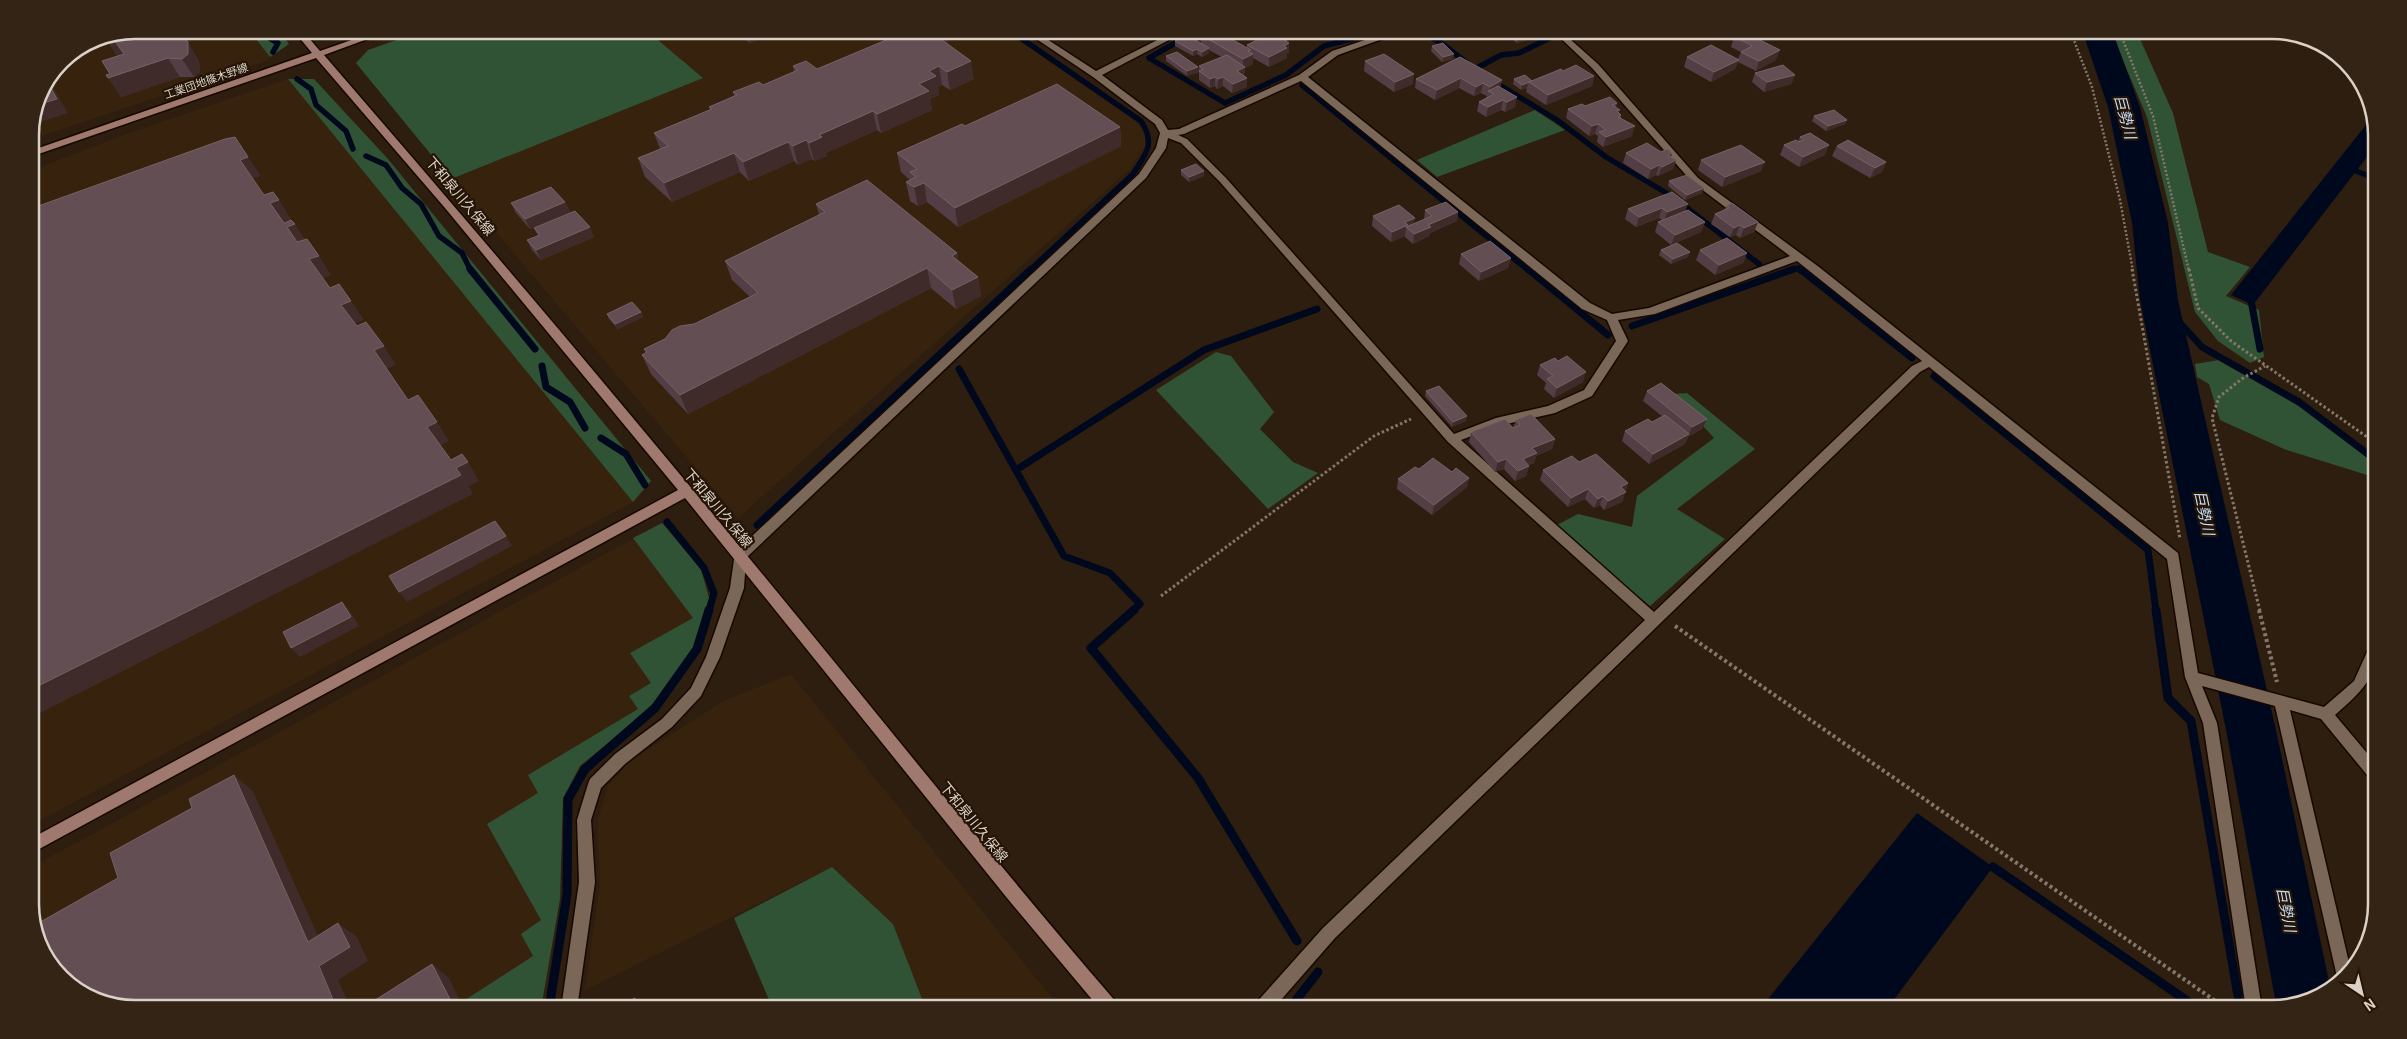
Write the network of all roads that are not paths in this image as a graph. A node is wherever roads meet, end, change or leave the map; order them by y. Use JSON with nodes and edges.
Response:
{"nodes":[{"id":1,"x":306,"y":39,"type":"edge"},
{"id":2,"x":362,"y":39,"type":"edge"},
{"id":3,"x":1041,"y":39,"type":"edge"},
{"id":4,"x":1166,"y":39,"type":"edge"},
{"id":5,"x":1376,"y":39,"type":"edge"},
{"id":6,"x":1568,"y":39,"type":"edge"},
{"id":7,"x":318,"y":54,"type":"junction"},
{"id":8,"x":1096,"y":75,"type":"junction"},
{"id":9,"x":1302,"y":77,"type":"junction"},
{"id":10,"x":1165,"y":133,"type":"junction"},
{"id":11,"x":39,"y":151,"type":"edge"},
{"id":12,"x":1797,"y":257,"type":"junction"},
{"id":13,"x":1611,"y":318,"type":"junction"},
{"id":14,"x":1930,"y":361,"type":"junction"},
{"id":15,"x":1452,"y":439,"type":"junction"},
{"id":16,"x":685,"y":492,"type":"junction"},
{"id":17,"x":740,"y":556,"type":"junction"},
{"id":18,"x":1658,"y":619,"type":"junction"},
{"id":19,"x":2368,"y":665,"type":"edge"},
{"id":20,"x":2192,"y":677,"type":"junction"},
{"id":21,"x":2281,"y":701,"type":"junction"},
{"id":22,"x":2326,"y":714,"type":"junction"},
{"id":23,"x":2368,"y":765,"type":"edge"},
{"id":24,"x":39,"y":842,"type":"edge"},
{"id":25,"x":2343,"y":969,"type":"edge"},
{"id":26,"x":570,"y":1000,"type":"edge"},
{"id":27,"x":1103,"y":1000,"type":"edge"},
{"id":28,"x":1270,"y":1000,"type":"edge"},
{"id":29,"x":2253,"y":1000,"type":"edge"}],
"edges":[{"from":1,"to":7,"type":"street","name":"下和泉川久保線"},
{"from":2,"to":7,"type":"street","name":"工業団地篠木野線"},
{"from":3,"to":8,"type":"street"},
{"from":4,"to":8,"type":"street"},
{"from":5,"to":9,"type":"street"},
{"from":6,"to":12,"type":"street"},
{"from":7,"to":11,"type":"street","name":"工業団地篠木野線"},
{"from":7,"to":16,"type":"street","name":"下和泉川久保線"},
{"from":8,"to":10,"type":"street"},
{"from":9,"to":10,"type":"street"},
{"from":9,"to":13,"type":"street"},
{"from":10,"to":15,"type":"street"},
{"from":10,"to":17,"type":"street"},
{"from":12,"to":13,"type":"street"},
{"from":12,"to":14,"type":"street"},
{"from":13,"to":15,"type":"street"},
{"from":14,"to":18,"type":"street"},
{"from":14,"to":20,"type":"street"},
{"from":15,"to":18,"type":"street"},
{"from":16,"to":17,"type":"street","name":"下和泉川久保線"},
{"from":16,"to":24,"type":"street"},
{"from":17,"to":26,"type":"street"},
{"from":17,"to":27,"type":"street","name":"下和泉川久保線"},
{"from":18,"to":28,"type":"street"},
{"from":19,"to":22,"type":"street"},
{"from":20,"to":21,"type":"street"},
{"from":20,"to":29,"type":"street"},
{"from":21,"to":22,"type":"street"},
{"from":21,"to":25,"type":"street"},
{"from":22,"to":23,"type":"street"}]}
